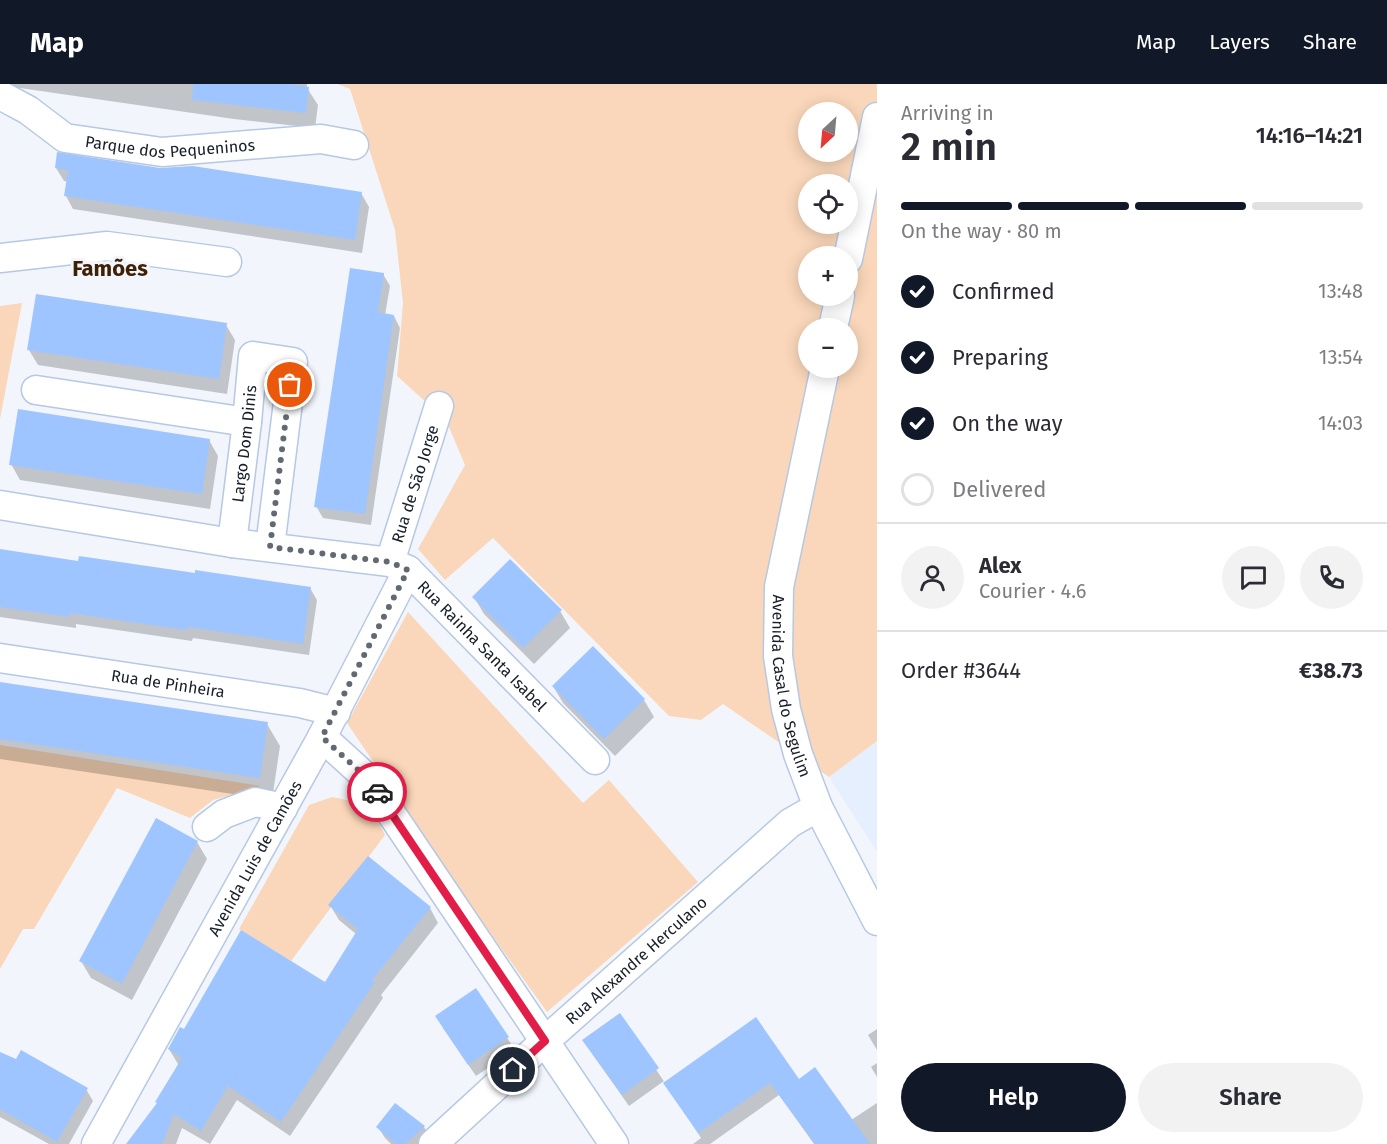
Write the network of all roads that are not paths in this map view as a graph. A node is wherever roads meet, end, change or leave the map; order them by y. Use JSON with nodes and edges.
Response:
{"nodes":[{"id":1,"x":0,"y":95,"type":"edge"},
{"id":2,"x":877,"y":117,"type":"edge"},
{"id":3,"x":354,"y":145,"type":"dead end"},
{"id":4,"x":851,"y":246,"type":"edge"},
{"id":5,"x":0,"y":258,"type":"edge"},
{"id":6,"x":227,"y":262,"type":"dead end"},
{"id":7,"x":823,"y":378,"type":"edge"},
{"id":8,"x":36,"y":390,"type":"dead end"},
{"id":9,"x":439,"y":406,"type":"dead end"},
{"id":10,"x":247,"y":422,"type":"junction"},
{"id":11,"x":0,"y":505,"type":"edge"},
{"id":12,"x":232,"y":543,"type":"junction"},
{"id":13,"x":270,"y":547,"type":"junction"},
{"id":14,"x":399,"y":566,"type":"junction"},
{"id":15,"x":0,"y":658,"type":"edge"},
{"id":16,"x":336,"y":712,"type":"junction"},
{"id":17,"x":322,"y":737,"type":"junction"},
{"id":18,"x":595,"y":760,"type":"dead end"},
{"id":19,"x":818,"y":807,"type":"junction"},
{"id":20,"x":283,"y":808,"type":"junction"},
{"id":21,"x":207,"y":827,"type":"dead end"},
{"id":22,"x":877,"y":921,"type":"edge"},
{"id":23,"x":545,"y":1041,"type":"junction"},
{"id":24,"x":96,"y":1144,"type":"edge"},
{"id":25,"x":434,"y":1144,"type":"edge"},
{"id":26,"x":614,"y":1144,"type":"edge"}],
"edges":[{"from":1,"to":3,"type":"street","name":"Parque dos Pequeninos"},
{"from":2,"to":4,"type":"street"},
{"from":5,"to":6,"type":"street"},
{"from":7,"to":19,"type":"street","name":"Avenida Casal do Segulim"},
{"from":8,"to":10,"type":"street"},
{"from":9,"to":14,"type":"street","name":"Rua de São Jorge"},
{"from":10,"to":12,"type":"street","name":"Largo Dom Dinis"},
{"from":10,"to":13,"type":"street","name":"Largo Dom Dinis"},
{"from":11,"to":12,"type":"street"},
{"from":12,"to":13,"type":"street"},
{"from":13,"to":14,"type":"street"},
{"from":14,"to":16,"type":"street","name":"Avenida Luis de Camões"},
{"from":14,"to":18,"type":"street","name":"Rua Rainha Santa Isabel"},
{"from":15,"to":16,"type":"street","name":"Rua de Pinheira"},
{"from":16,"to":17,"type":"street","name":"Avenida Luis de Camões"},
{"from":17,"to":20,"type":"street","name":"Avenida Luis de Camões"},
{"from":17,"to":23,"type":"street"},
{"from":19,"to":22,"type":"street","name":"Avenida Casal do Segulim"},
{"from":19,"to":23,"type":"street","name":"Rua Alexandre Herculano"},
{"from":20,"to":21,"type":"street"},
{"from":20,"to":24,"type":"street","name":"Avenida Luis de Camões"},
{"from":23,"to":25,"type":"street","name":"Rua Alexandre Herculano"},
{"from":23,"to":26,"type":"street"}]}
